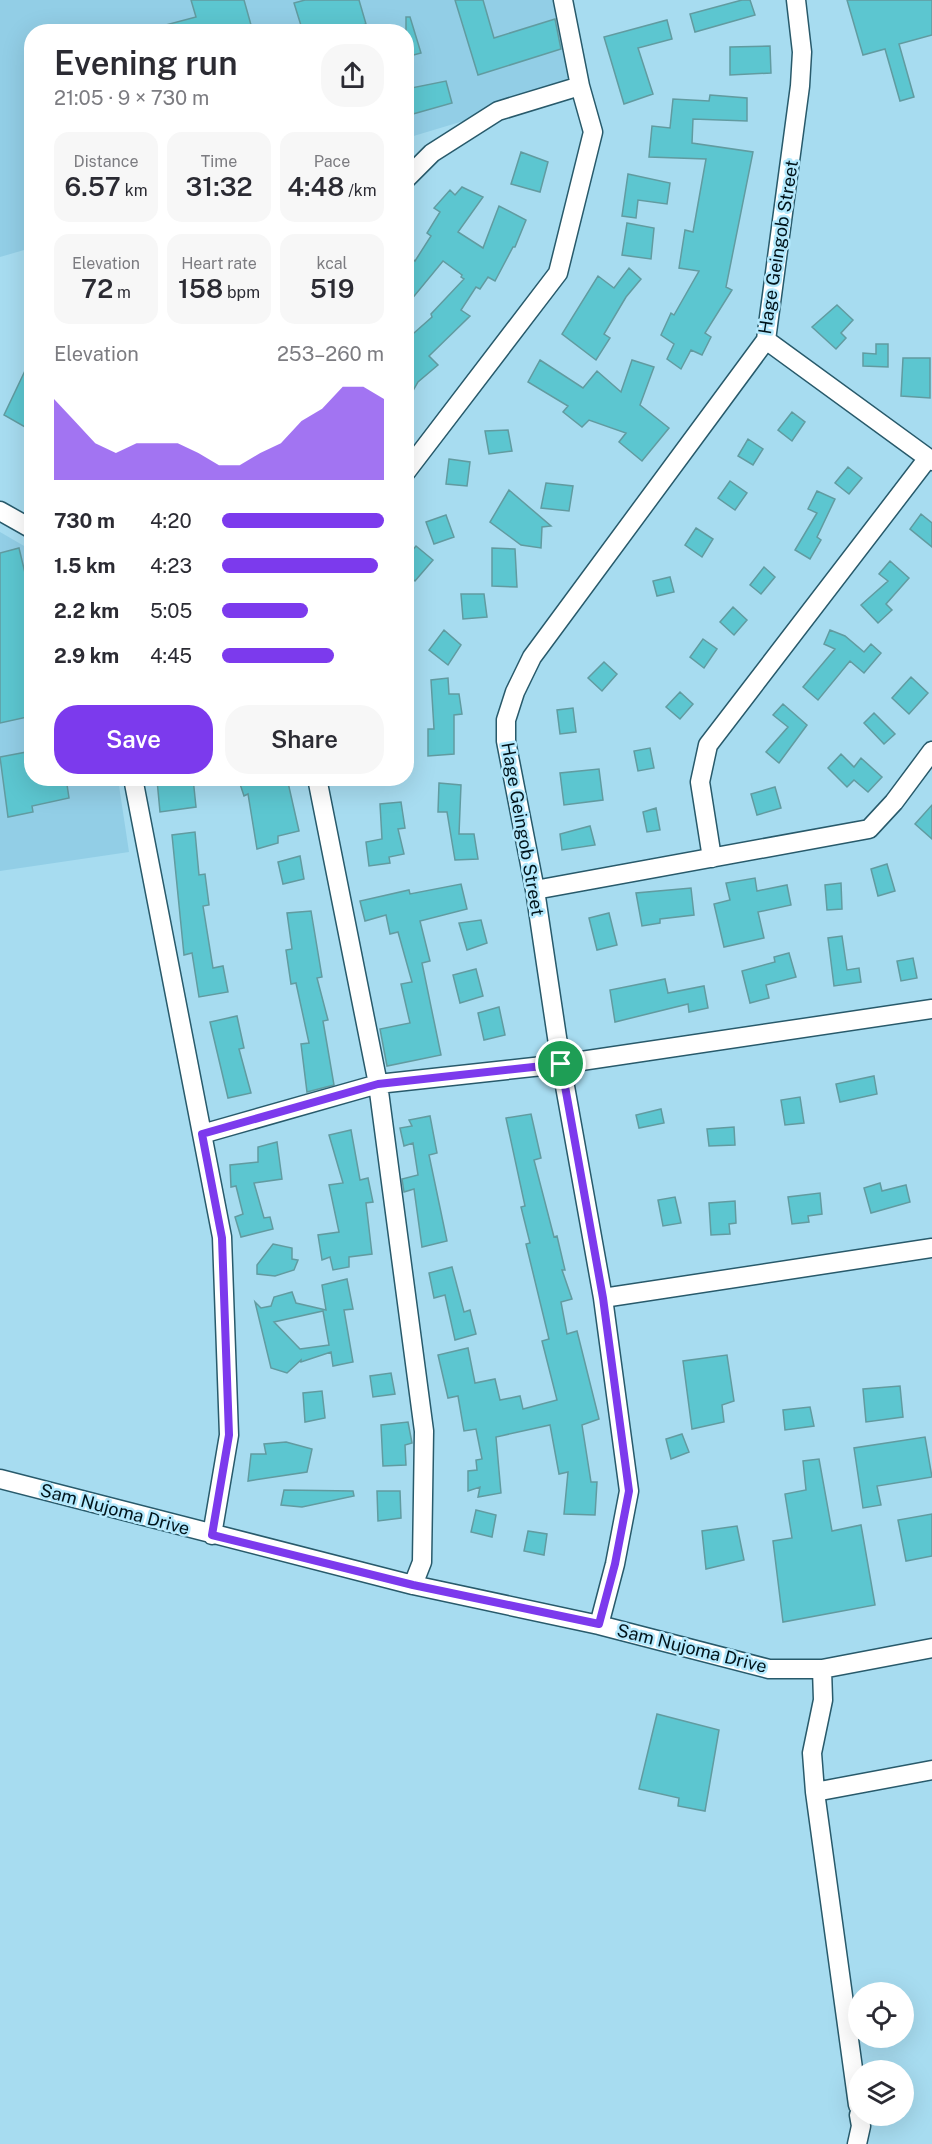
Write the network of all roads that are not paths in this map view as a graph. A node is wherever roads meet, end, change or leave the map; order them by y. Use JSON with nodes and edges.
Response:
{"nodes":[{"id":1,"x":563,"y":0,"type":"edge"},
{"id":2,"x":796,"y":0,"type":"edge"},
{"id":3,"x":580,"y":86,"type":"junction"},
{"id":4,"x":414,"y":171,"type":"edge"},
{"id":5,"x":766,"y":340,"type":"junction"},
{"id":6,"x":930,"y":460,"type":"edge"},
{"id":7,"x":414,"y":462,"type":"edge"},
{"id":8,"x":0,"y":511,"type":"edge"},
{"id":9,"x":24,"y":524,"type":"edge"},
{"id":10,"x":932,"y":751,"type":"edge"},
{"id":11,"x":135,"y":786,"type":"edge"},
{"id":12,"x":319,"y":786,"type":"edge"},
{"id":13,"x":712,"y":858,"type":"junction"},
{"id":14,"x":535,"y":890,"type":"junction"},
{"id":15,"x":932,"y":1009,"type":"edge"},
{"id":16,"x":561,"y":1064,"type":"junction"},
{"id":17,"x":378,"y":1084,"type":"junction"},
{"id":18,"x":202,"y":1134,"type":"junction"},
{"id":19,"x":932,"y":1248,"type":"edge"},
{"id":20,"x":603,"y":1298,"type":"junction"},
{"id":21,"x":0,"y":1479,"type":"edge"},
{"id":22,"x":212,"y":1535,"type":"junction"},
{"id":23,"x":413,"y":1585,"type":"junction"},
{"id":24,"x":599,"y":1624,"type":"junction"},
{"id":25,"x":932,"y":1648,"type":"edge"},
{"id":26,"x":822,"y":1669,"type":"junction"},
{"id":27,"x":932,"y":1770,"type":"edge"},
{"id":28,"x":815,"y":1792,"type":"junction"},
{"id":29,"x":852,"y":2060,"type":"edge"},
{"id":30,"x":861,"y":2126,"type":"edge"},
{"id":31,"x":857,"y":2144,"type":"edge"}],
"edges":[{"from":1,"to":3,"type":"street"},
{"from":2,"to":5,"type":"street","name":"Hage Geingob Street"},
{"from":3,"to":4,"type":"street"},
{"from":3,"to":7,"type":"street"},
{"from":5,"to":6,"type":"street"},
{"from":5,"to":14,"type":"street","name":"Hage Geingob Street"},
{"from":6,"to":13,"type":"street"},
{"from":8,"to":9,"type":"street"},
{"from":10,"to":13,"type":"street"},
{"from":11,"to":18,"type":"street"},
{"from":12,"to":17,"type":"street"},
{"from":13,"to":14,"type":"street"},
{"from":14,"to":16,"type":"street","name":"Hage Geingob Street"},
{"from":15,"to":16,"type":"street"},
{"from":16,"to":17,"type":"street"},
{"from":16,"to":20,"type":"street","name":"Hage Geingob Street"},
{"from":17,"to":18,"type":"street"},
{"from":17,"to":23,"type":"street"},
{"from":18,"to":22,"type":"street"},
{"from":19,"to":20,"type":"street"},
{"from":20,"to":24,"type":"street","name":"Hage Geingob Street"},
{"from":21,"to":22,"type":"street","name":"Sam Nujoma Drive"},
{"from":22,"to":23,"type":"street","name":"Sam Nujoma Drive"},
{"from":23,"to":24,"type":"street","name":"Sam Nujoma Drive"},
{"from":24,"to":26,"type":"street","name":"Sam Nujoma Drive"},
{"from":25,"to":26,"type":"street","name":"Sam Nujoma Drive"},
{"from":26,"to":28,"type":"street"},
{"from":27,"to":28,"type":"street"},
{"from":28,"to":29,"type":"street"},
{"from":30,"to":31,"type":"street"}]}
